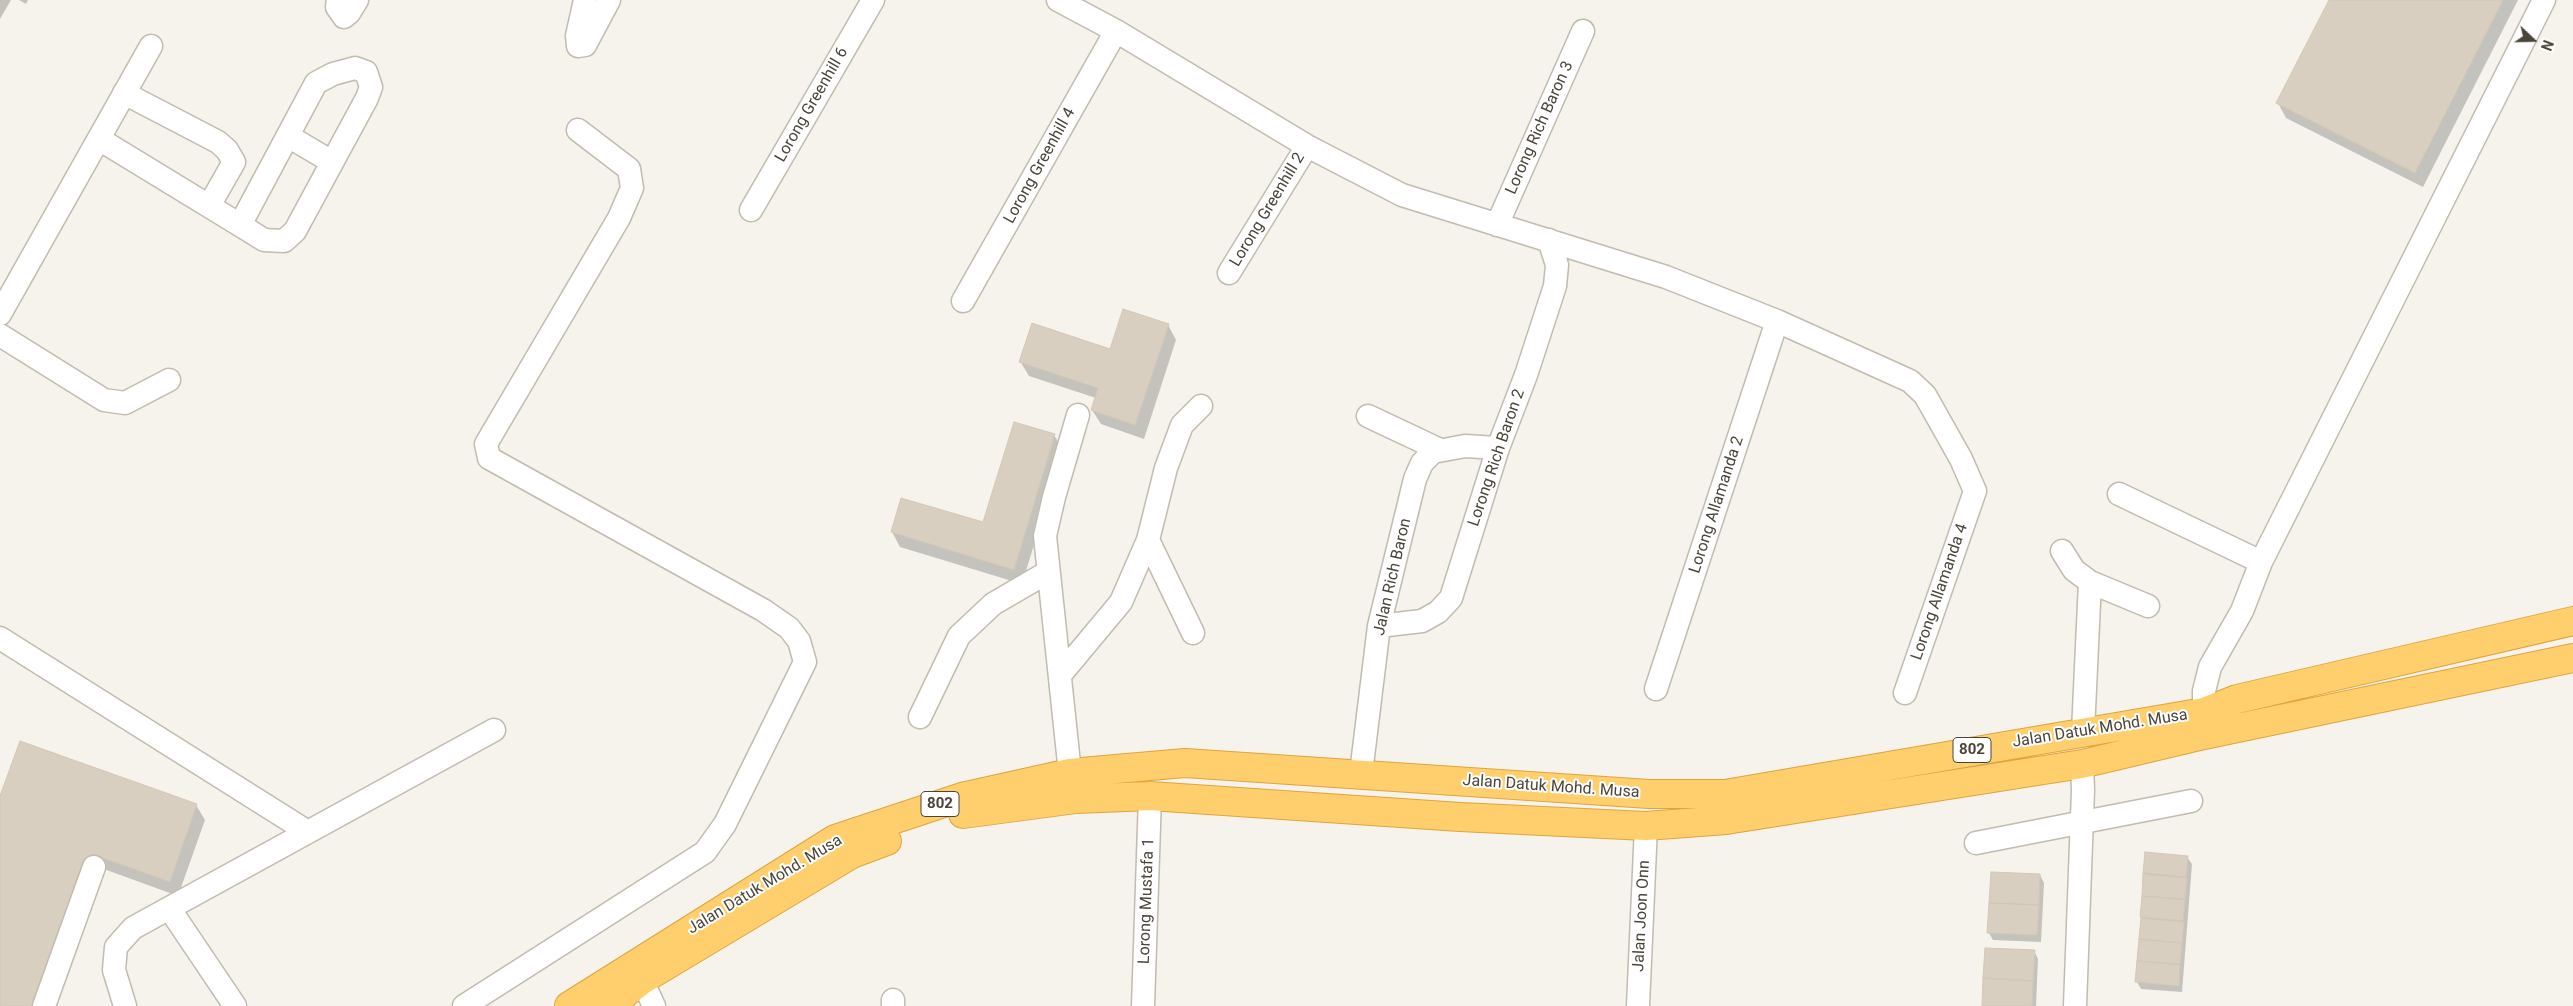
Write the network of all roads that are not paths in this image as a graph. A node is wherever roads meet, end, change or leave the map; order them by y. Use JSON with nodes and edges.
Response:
{"nodes":[{"id":1,"x":585,"y":0,"type":"edge"},
{"id":2,"x":609,"y":0,"type":"edge"},
{"id":3,"x":873,"y":0,"type":"edge"},
{"id":4,"x":1058,"y":0,"type":"edge"},
{"id":5,"x":2544,"y":0,"type":"edge"},
{"id":6,"x":1116,"y":31,"type":"junction"},
{"id":7,"x":1583,"y":31,"type":"dead end"},
{"id":8,"x":151,"y":46,"type":"dead end"},
{"id":9,"x":124,"y":94,"type":"junction"},
{"id":10,"x":578,"y":130,"type":"dead end"},
{"id":11,"x":288,"y":136,"type":"junction"},
{"id":12,"x":99,"y":139,"type":"junction"},
{"id":13,"x":1307,"y":146,"type":"junction"},
{"id":14,"x":332,"y":162,"type":"junction"},
{"id":15,"x":209,"y":206,"type":"junction"},
{"id":16,"x":751,"y":210,"type":"dead end"},
{"id":17,"x":240,"y":225,"type":"junction"},
{"id":18,"x":1497,"y":225,"type":"junction"},
{"id":19,"x":1549,"y":240,"type":"junction"},
{"id":20,"x":1229,"y":273,"type":"dead end"},
{"id":21,"x":963,"y":301,"type":"dead end"},
{"id":22,"x":0,"y":314,"type":"edge"},
{"id":23,"x":1777,"y":321,"type":"junction"},
{"id":24,"x":0,"y":335,"type":"edge"},
{"id":25,"x":170,"y":380,"type":"dead end"},
{"id":26,"x":1201,"y":406,"type":"dead end"},
{"id":27,"x":1078,"y":415,"type":"dead end"},
{"id":28,"x":1368,"y":416,"type":"dead end"},
{"id":29,"x":1498,"y":448,"type":"junction"},
{"id":30,"x":1440,"y":450,"type":"junction"},
{"id":31,"x":2119,"y":494,"type":"dead end"},
{"id":32,"x":1148,"y":540,"type":"junction"},
{"id":33,"x":2062,"y":551,"type":"dead end"},
{"id":34,"x":2261,"y":562,"type":"junction"},
{"id":35,"x":1048,"y":572,"type":"junction"},
{"id":36,"x":2090,"y":582,"type":"junction"},
{"id":37,"x":2148,"y":606,"type":"dead end"},
{"id":38,"x":2573,"y":621,"type":"edge"},
{"id":39,"x":1379,"y":626,"type":"junction"},
{"id":40,"x":1193,"y":633,"type":"dead end"},
{"id":41,"x":0,"y":638,"type":"edge"},
{"id":42,"x":2573,"y":658,"type":"edge"},
{"id":43,"x":1061,"y":674,"type":"junction"},
{"id":44,"x":1656,"y":689,"type":"dead end"},
{"id":45,"x":1905,"y":693,"type":"dead end"},
{"id":46,"x":2204,"y":712,"type":"junction"},
{"id":47,"x":920,"y":717,"type":"dead end"},
{"id":48,"x":494,"y":730,"type":"dead end"},
{"id":49,"x":2083,"y":731,"type":"junction"},
{"id":50,"x":2082,"y":764,"type":"junction"},
{"id":51,"x":1070,"y":773,"type":"junction"},
{"id":52,"x":1361,"y":773,"type":"junction"},
{"id":53,"x":1150,"y":796,"type":"junction"},
{"id":54,"x":2191,"y":801,"type":"dead end"},
{"id":55,"x":1388,"y":810,"type":"junction"},
{"id":56,"x":2081,"y":821,"type":"junction"},
{"id":57,"x":1646,"y":826,"type":"junction"},
{"id":58,"x":308,"y":832,"type":"junction"},
{"id":59,"x":1976,"y":843,"type":"dead end"},
{"id":60,"x":94,"y":867,"type":"dead end"},
{"id":61,"x":170,"y":908,"type":"junction"},
{"id":62,"x":642,"y":980,"type":"junction"},
{"id":63,"x":44,"y":1006,"type":"edge"},
{"id":64,"x":125,"y":1006,"type":"edge"},
{"id":65,"x":235,"y":1006,"type":"edge"},
{"id":66,"x":464,"y":1006,"type":"edge"},
{"id":67,"x":568,"y":1006,"type":"edge"},
{"id":68,"x":609,"y":1006,"type":"edge"},
{"id":69,"x":654,"y":1006,"type":"edge"},
{"id":70,"x":1143,"y":1006,"type":"edge"},
{"id":71,"x":1638,"y":1006,"type":"edge"},
{"id":72,"x":2075,"y":1006,"type":"edge"}],
"edges":[{"from":1,"to":2,"type":"street"},
{"from":3,"to":16,"type":"street","name":"Lorong Greenhill 6"},
{"from":4,"to":6,"type":"street"},
{"from":5,"to":34,"type":"street"},
{"from":6,"to":13,"type":"street"},
{"from":6,"to":21,"type":"street","name":"Lorong Greenhill 4"},
{"from":7,"to":18,"type":"street","name":"Lorong Rich Baron 3"},
{"from":8,"to":9,"type":"street"},
{"from":9,"to":12,"type":"street"},
{"from":9,"to":15,"type":"street"},
{"from":10,"to":66,"type":"street"},
{"from":11,"to":14,"type":"street"},
{"from":11,"to":14,"type":"street"},
{"from":11,"to":17,"type":"street"},
{"from":12,"to":15,"type":"street"},
{"from":12,"to":22,"type":"street"},
{"from":13,"to":18,"type":"street"},
{"from":13,"to":20,"type":"street","name":"Lorong Greenhill 2"},
{"from":14,"to":17,"type":"street"},
{"from":15,"to":17,"type":"street"},
{"from":18,"to":19,"type":"street"},
{"from":19,"to":23,"type":"street"},
{"from":19,"to":29,"type":"street","name":"Lorong Rich Baron 2"},
{"from":23,"to":44,"type":"street","name":"Lorong Allamanda 2"},
{"from":23,"to":45,"type":"street","name":"Lorong Allamanda 4"},
{"from":24,"to":25,"type":"street"},
{"from":26,"to":32,"type":"street"},
{"from":27,"to":35,"type":"street"},
{"from":28,"to":30,"type":"street"},
{"from":29,"to":30,"type":"street","name":"Jalan Rich Baron"},
{"from":29,"to":39,"type":"street","name":"Lorong Rich Baron 2"},
{"from":30,"to":39,"type":"street","name":"Jalan Rich Baron"},
{"from":31,"to":34,"type":"street"},
{"from":32,"to":40,"type":"street"},
{"from":32,"to":43,"type":"street"},
{"from":33,"to":36,"type":"street"},
{"from":34,"to":46,"type":"street"},
{"from":35,"to":43,"type":"street"},
{"from":35,"to":47,"type":"street"},
{"from":36,"to":37,"type":"street"},
{"from":36,"to":49,"type":"street"},
{"from":38,"to":46,"type":"highway","name":"Jalan Datuk Mohd. Musa","number":"802"},
{"from":39,"to":52,"type":"street","name":"Jalan Rich Baron"},
{"from":41,"to":58,"type":"street"},
{"from":42,"to":50,"type":"highway","name":"Jalan Datuk Mohd. Musa","number":"802"},
{"from":43,"to":51,"type":"street"},
{"from":46,"to":49,"type":"highway","name":"Jalan Datuk Mohd. Musa","number":"802"},
{"from":48,"to":58,"type":"street"},
{"from":49,"to":52,"type":"highway","name":"Jalan Datuk Mohd. Musa","number":"802"},
{"from":50,"to":56,"type":"street"},
{"from":50,"to":57,"type":"highway","name":"Jalan Datuk Mohd. Musa","number":"802"},
{"from":51,"to":52,"type":"highway","name":"Jalan Datuk Mohd. Musa","number":"802"},
{"from":51,"to":67,"type":"highway","name":"Jalan Datuk Mohd. Musa","number":"802"},
{"from":52,"to":55,"type":"highway"},
{"from":53,"to":55,"type":"highway","name":"Jalan Datuk Mohd. Musa","number":"802"},
{"from":53,"to":62,"type":"highway","name":"Jalan Datuk Mohd. Musa","number":"802"},
{"from":53,"to":70,"type":"street","name":"Lorong Mustafa 1"},
{"from":54,"to":56,"type":"street"},
{"from":55,"to":57,"type":"highway","name":"Jalan Datuk Mohd. Musa","number":"802"},
{"from":56,"to":59,"type":"street"},
{"from":56,"to":72,"type":"street"},
{"from":57,"to":71,"type":"street","name":"Jalan Joon Onn"},
{"from":58,"to":61,"type":"street"},
{"from":60,"to":63,"type":"street"},
{"from":61,"to":64,"type":"street"},
{"from":61,"to":65,"type":"street"},
{"from":62,"to":68,"type":"highway","name":"Jalan Datuk Mohd. Musa","number":"802"},
{"from":62,"to":69,"type":"street"}]}
